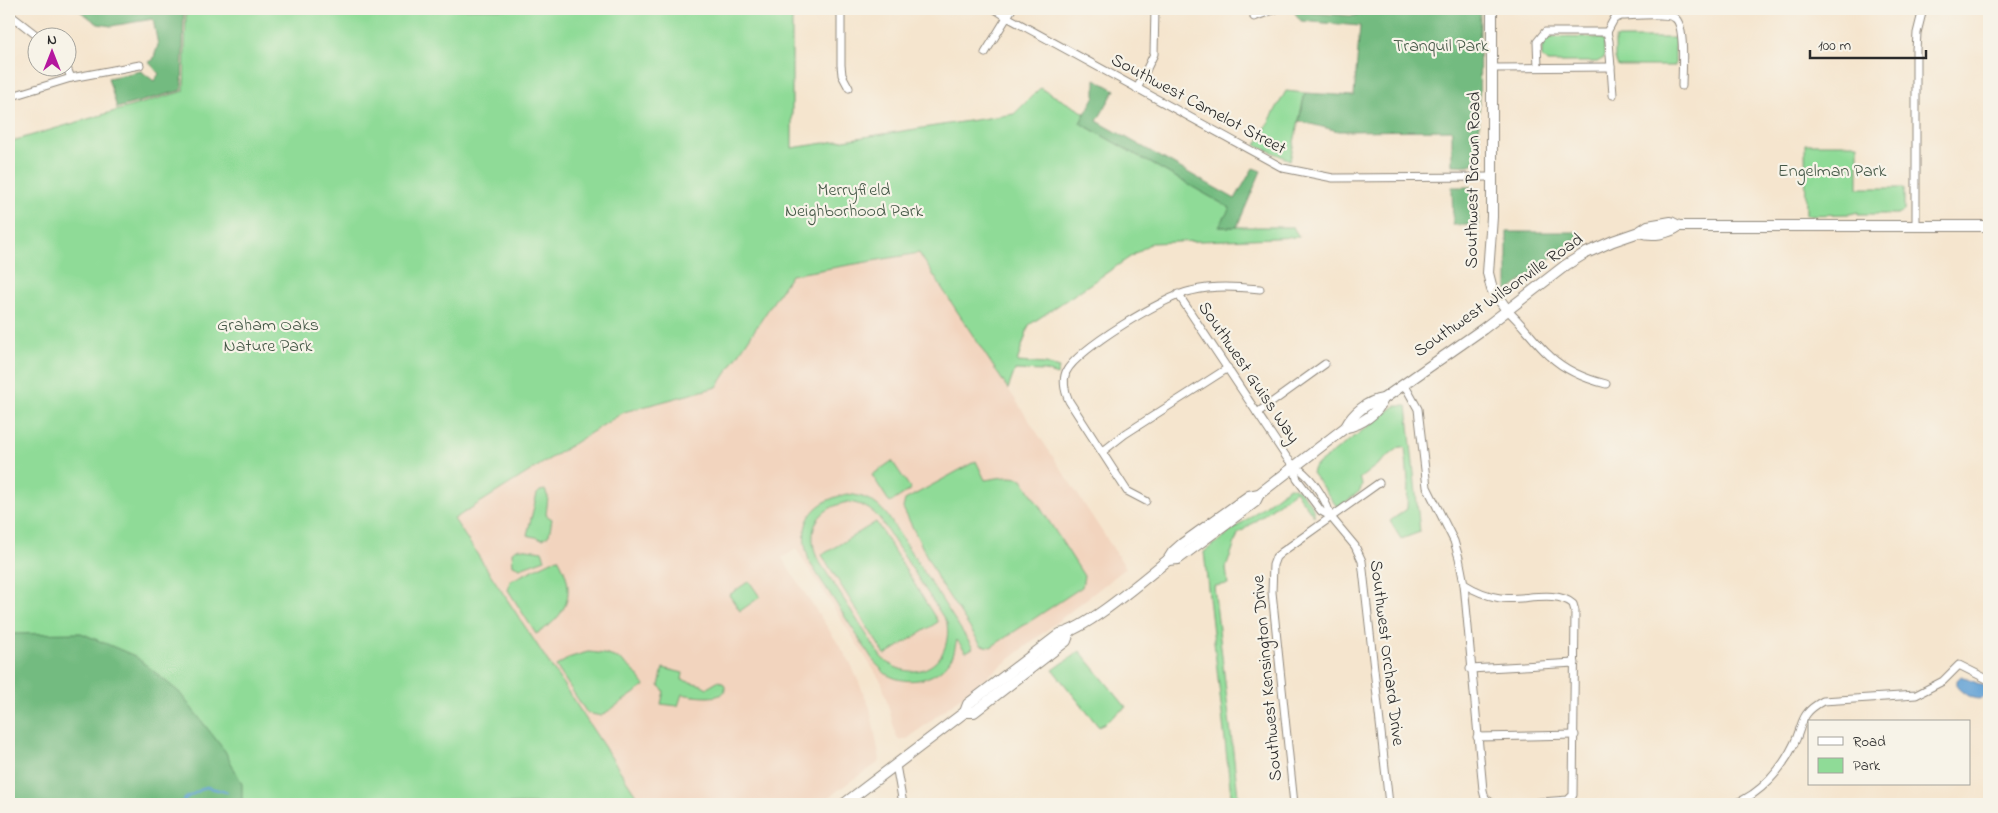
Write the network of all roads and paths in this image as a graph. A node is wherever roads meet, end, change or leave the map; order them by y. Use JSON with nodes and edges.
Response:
{"nodes":[{"id":1,"x":841,"y":9,"type":"edge"},
{"id":2,"x":995,"y":9,"type":"edge"},
{"id":3,"x":1012,"y":9,"type":"edge"},
{"id":4,"x":1155,"y":9,"type":"edge"},
{"id":5,"x":1276,"y":9,"type":"edge"},
{"id":6,"x":1492,"y":9,"type":"edge"},
{"id":7,"x":1923,"y":9,"type":"edge"},
{"id":8,"x":9,"y":14,"type":"edge"},
{"id":9,"x":1007,"y":17,"type":"junction"},
{"id":10,"x":1254,"y":17,"type":"dead end"},
{"id":11,"x":28,"y":29,"type":"edge"},
{"id":12,"x":1607,"y":32,"type":"junction"},
{"id":13,"x":985,"y":53,"type":"dead end"},
{"id":14,"x":140,"y":65,"type":"dead end"},
{"id":15,"x":1611,"y":66,"type":"junction"},
{"id":16,"x":1538,"y":67,"type":"junction"},
{"id":17,"x":1492,"y":68,"type":"junction"},
{"id":18,"x":78,"y":77,"type":"edge"},
{"id":19,"x":71,"y":78,"type":"edge"},
{"id":20,"x":1682,"y":86,"type":"dead end"},
{"id":21,"x":849,"y":88,"type":"dead end"},
{"id":22,"x":1137,"y":89,"type":"junction"},
{"id":23,"x":1613,"y":96,"type":"dead end"},
{"id":24,"x":9,"y":97,"type":"edge"},
{"id":25,"x":1492,"y":177,"type":"junction"},
{"id":26,"x":1916,"y":226,"type":"junction"},
{"id":27,"x":1988,"y":226,"type":"edge"},
{"id":28,"x":1260,"y":289,"type":"dead end"},
{"id":29,"x":1178,"y":294,"type":"junction"},
{"id":30,"x":1508,"y":310,"type":"junction"},
{"id":31,"x":1325,"y":364,"type":"dead end"},
{"id":32,"x":1228,"y":368,"type":"junction"},
{"id":33,"x":1404,"y":384,"type":"junction"},
{"id":34,"x":1606,"y":384,"type":"dead end"},
{"id":35,"x":1257,"y":413,"type":"junction"},
{"id":36,"x":1102,"y":452,"type":"junction"},
{"id":37,"x":1294,"y":467,"type":"junction"},
{"id":38,"x":1378,"y":483,"type":"dead end"},
{"id":39,"x":1146,"y":501,"type":"dead end"},
{"id":40,"x":1330,"y":516,"type":"junction"},
{"id":41,"x":1464,"y":584,"type":"junction"},
{"id":42,"x":1575,"y":663,"type":"junction"},
{"id":43,"x":1470,"y":669,"type":"junction"},
{"id":44,"x":1989,"y":680,"type":"edge"},
{"id":45,"x":1574,"y":735,"type":"junction"},
{"id":46,"x":1477,"y":737,"type":"junction"},
{"id":47,"x":896,"y":765,"type":"junction"},
{"id":48,"x":844,"y":804,"type":"edge"},
{"id":49,"x":903,"y":804,"type":"edge"},
{"id":50,"x":1294,"y":804,"type":"edge"},
{"id":51,"x":1389,"y":804,"type":"edge"},
{"id":52,"x":1493,"y":804,"type":"edge"},
{"id":53,"x":1516,"y":804,"type":"edge"},
{"id":54,"x":1734,"y":804,"type":"edge"}],
"edges":[{"from":1,"to":21,"type":"street"},
{"from":2,"to":9,"type":"street","name":"Southwest Camelot Street"},
{"from":3,"to":9,"type":"street"},
{"from":4,"to":22,"type":"street"},
{"from":5,"to":10,"type":"street"},
{"from":6,"to":17,"type":"main road","name":"Southwest Brown Road"},
{"from":7,"to":26,"type":"street"},
{"from":8,"to":11,"type":"street"},
{"from":9,"to":13,"type":"street"},
{"from":9,"to":22,"type":"street","name":"Southwest Camelot Street"},
{"from":12,"to":15,"type":"street"},
{"from":12,"to":16,"type":"street"},
{"from":12,"to":20,"type":"street"},
{"from":14,"to":18,"type":"street"},
{"from":15,"to":16,"type":"street"},
{"from":15,"to":23,"type":"street"},
{"from":16,"to":17,"type":"street"},
{"from":17,"to":25,"type":"main road","name":"Southwest Brown Road"},
{"from":19,"to":24,"type":"street"},
{"from":22,"to":25,"type":"street","name":"Southwest Camelot Street"},
{"from":25,"to":30,"type":"main road","name":"Southwest Brown Road"},
{"from":26,"to":27,"type":"main road","name":"Southwest Wilsonville Road"},
{"from":26,"to":30,"type":"main road","name":"Southwest Wilsonville Road"},
{"from":28,"to":29,"type":"street"},
{"from":29,"to":32,"type":"street","name":"Southwest Guiss Way"},
{"from":29,"to":36,"type":"street"},
{"from":30,"to":33,"type":"main road","name":"Southwest Wilsonville Road"},
{"from":30,"to":34,"type":"street","name":"Southwest Brown Road"},
{"from":31,"to":35,"type":"street"},
{"from":32,"to":35,"type":"street","name":"Southwest Guiss Way"},
{"from":32,"to":36,"type":"street"},
{"from":33,"to":37,"type":"main road","name":"Southwest Wilsonville Road"},
{"from":33,"to":41,"type":"street"},
{"from":35,"to":37,"type":"street","name":"Southwest Guiss Way"},
{"from":36,"to":39,"type":"street"},
{"from":37,"to":40,"type":"street","name":"Southwest Orchard Drive"},
{"from":37,"to":47,"type":"main road","name":"Southwest Wilsonville Road"},
{"from":38,"to":40,"type":"street","name":"Southwest Kensington Drive"},
{"from":40,"to":50,"type":"street","name":"Southwest Kensington Drive"},
{"from":40,"to":51,"type":"street","name":"Southwest Orchard Drive"},
{"from":41,"to":42,"type":"street"},
{"from":41,"to":43,"type":"street"},
{"from":42,"to":43,"type":"street"},
{"from":42,"to":45,"type":"street"},
{"from":43,"to":46,"type":"street"},
{"from":44,"to":54,"type":"street"},
{"from":45,"to":46,"type":"street"},
{"from":45,"to":53,"type":"street"},
{"from":46,"to":52,"type":"street"},
{"from":47,"to":48,"type":"main road","name":"Southwest Wilsonville Road"},
{"from":47,"to":49,"type":"street"}]}
